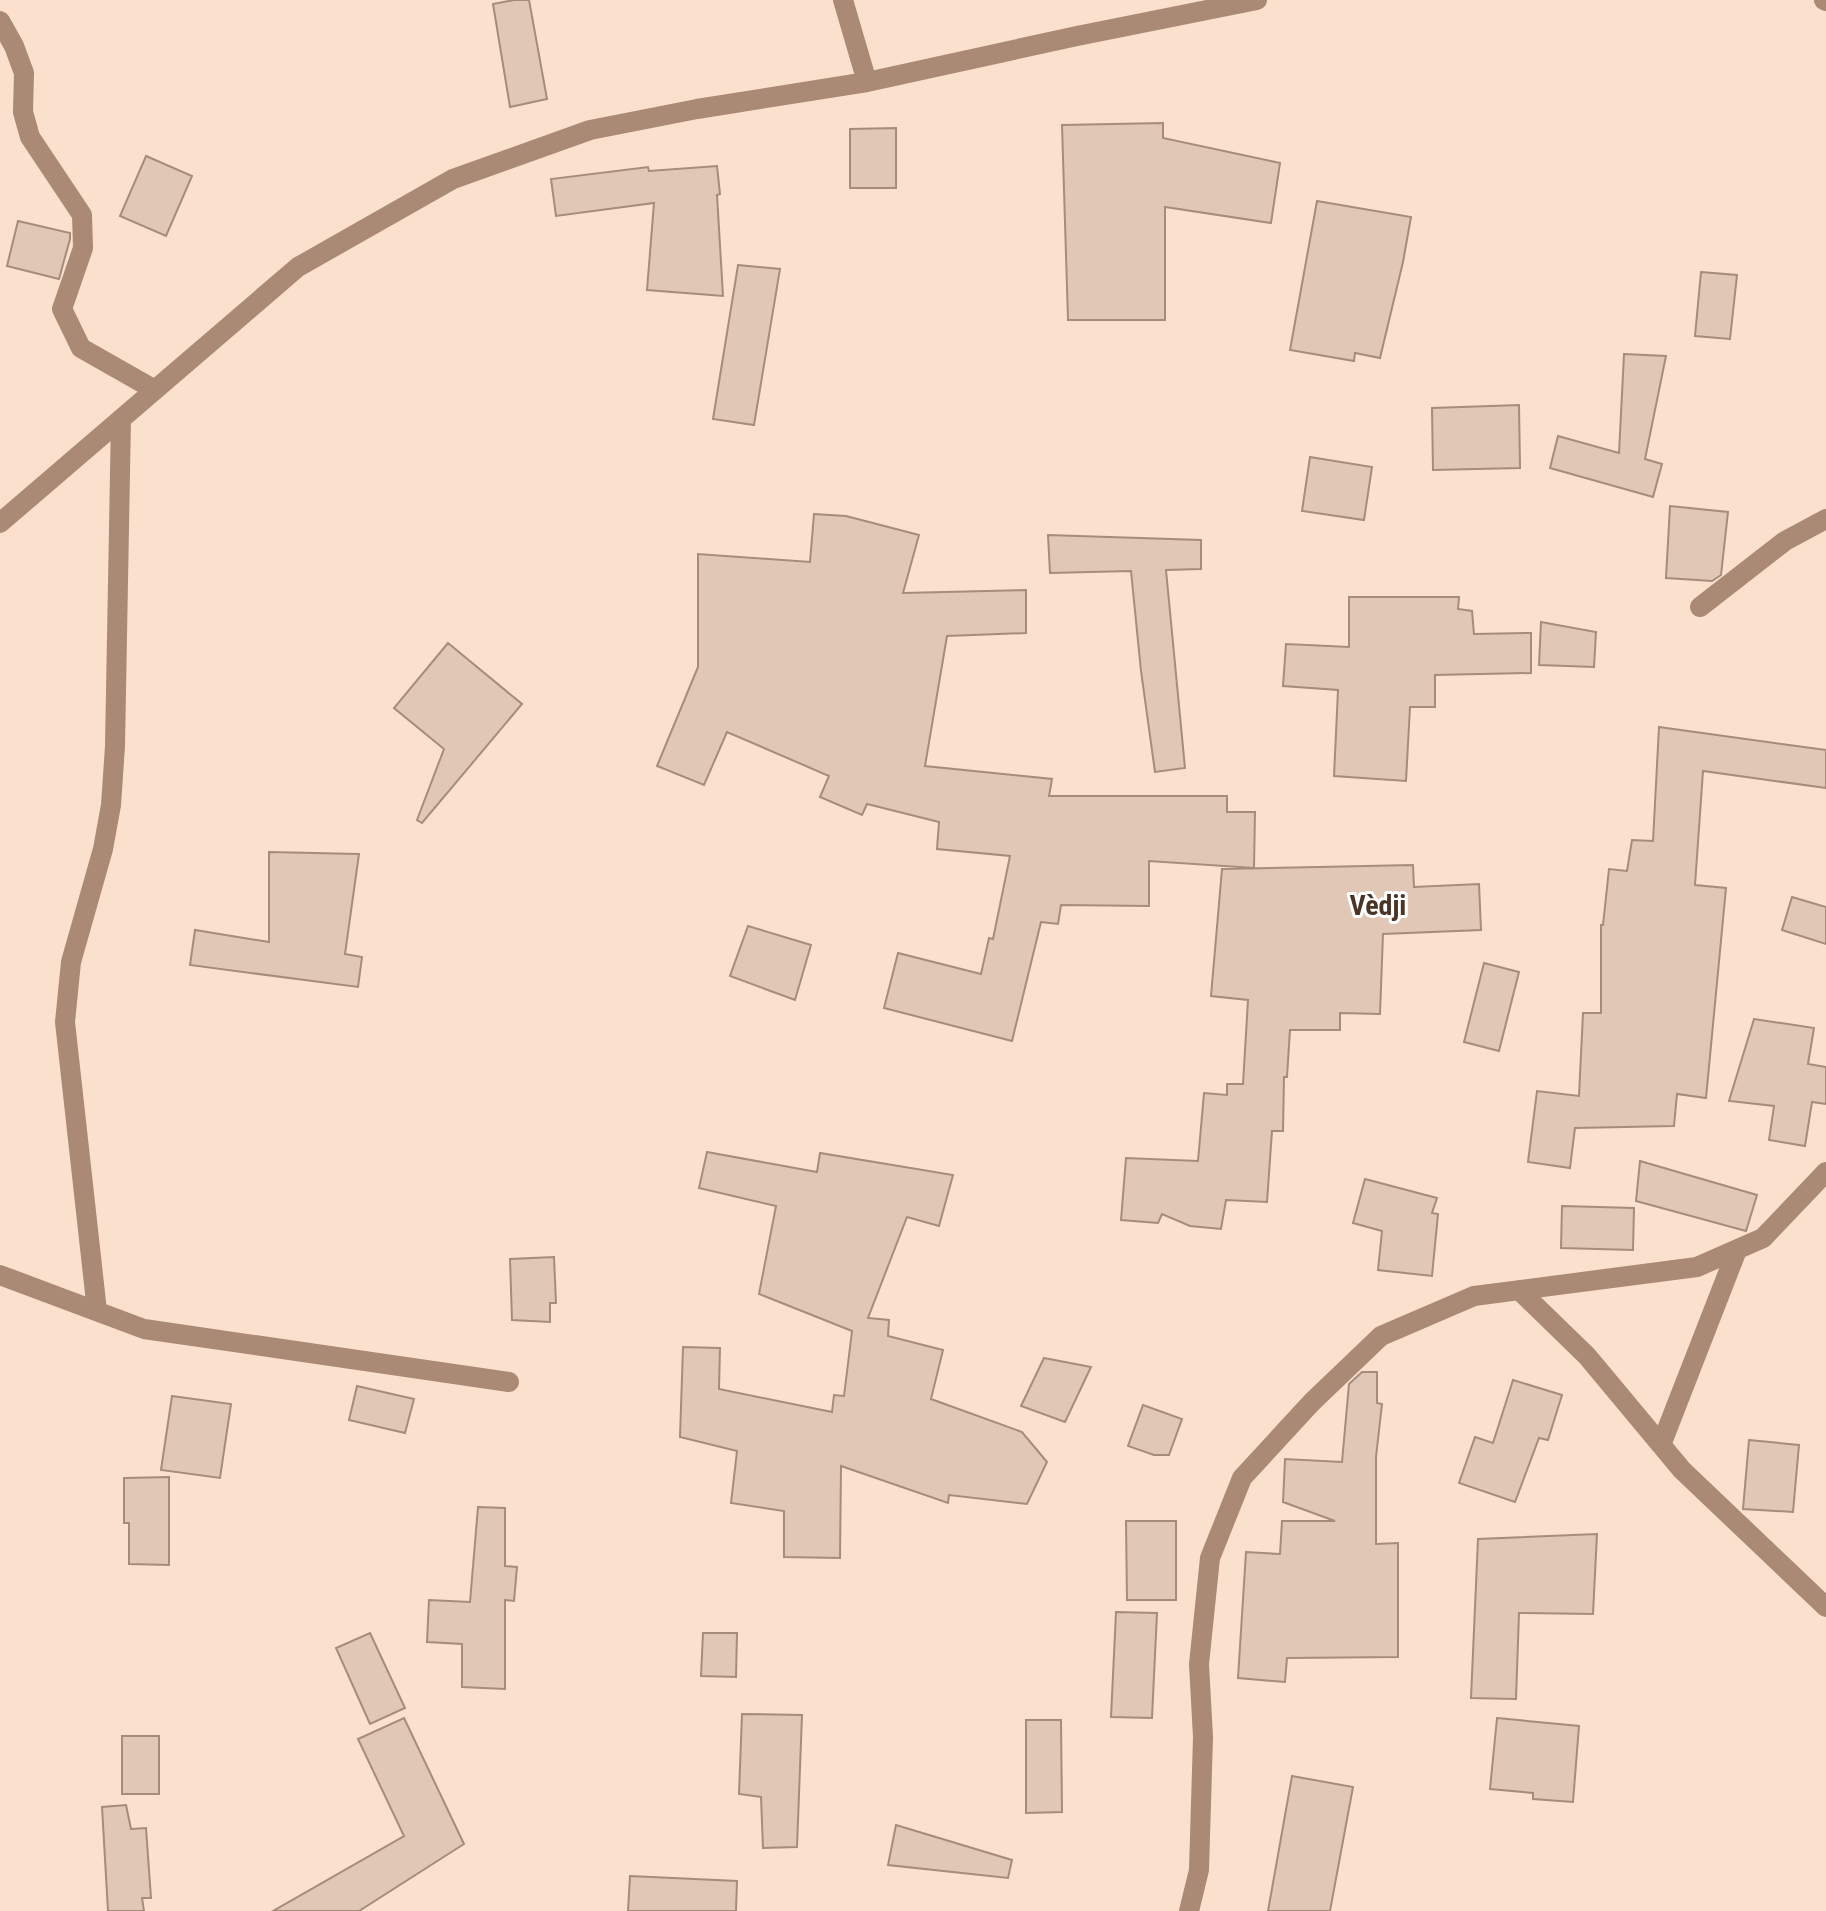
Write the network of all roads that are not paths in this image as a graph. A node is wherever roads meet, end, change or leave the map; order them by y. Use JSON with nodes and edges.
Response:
{"nodes":[{"id":1,"x":843,"y":0,"type":"edge"},
{"id":2,"x":1257,"y":0,"type":"edge"},
{"id":3,"x":0,"y":21,"type":"edge"},
{"id":4,"x":867,"y":82,"type":"junction"},
{"id":5,"x":155,"y":390,"type":"junction"},
{"id":6,"x":121,"y":419,"type":"junction"},
{"id":7,"x":1826,"y":519,"type":"edge"},
{"id":8,"x":0,"y":523,"type":"edge"},
{"id":9,"x":1700,"y":607,"type":"dead end"},
{"id":10,"x":1826,"y":1172,"type":"edge"},
{"id":11,"x":1737,"y":1250,"type":"junction"},
{"id":12,"x":0,"y":1275,"type":"edge"},
{"id":13,"x":1519,"y":1290,"type":"junction"},
{"id":14,"x":97,"y":1311,"type":"junction"},
{"id":15,"x":509,"y":1382,"type":"dead end"},
{"id":16,"x":1661,"y":1445,"type":"junction"},
{"id":17,"x":1826,"y":1607,"type":"edge"},
{"id":18,"x":1189,"y":1911,"type":"edge"}],
"edges":[{"from":1,"to":4,"type":"street"},
{"from":2,"to":4,"type":"street"},
{"from":3,"to":5,"type":"street"},
{"from":4,"to":5,"type":"street"},
{"from":5,"to":6,"type":"street"},
{"from":6,"to":8,"type":"street"},
{"from":6,"to":14,"type":"street"},
{"from":7,"to":9,"type":"street"},
{"from":10,"to":11,"type":"street"},
{"from":11,"to":13,"type":"street"},
{"from":11,"to":16,"type":"street"},
{"from":12,"to":14,"type":"street"},
{"from":13,"to":16,"type":"street"},
{"from":13,"to":18,"type":"street"},
{"from":14,"to":15,"type":"street"},
{"from":16,"to":17,"type":"street"}]}
